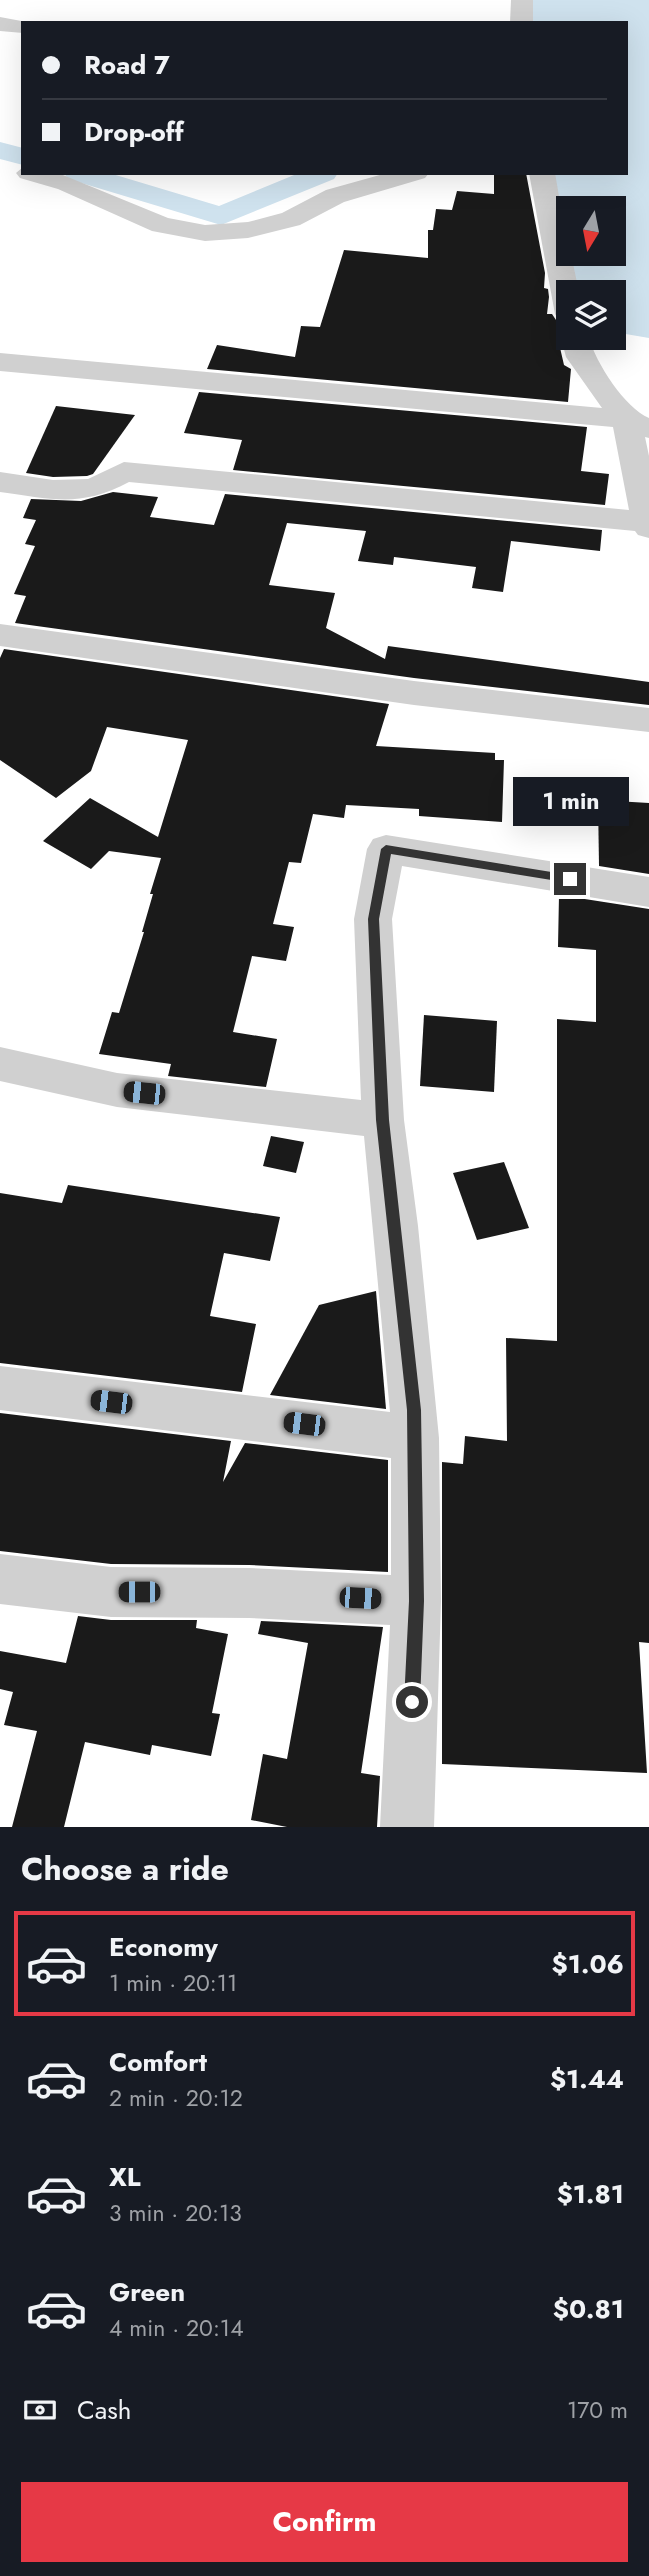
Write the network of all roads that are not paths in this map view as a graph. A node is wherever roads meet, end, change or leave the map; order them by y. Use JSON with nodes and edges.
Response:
{"nodes":[{"id":1,"x":522,"y":0,"type":"edge"},
{"id":2,"x":521,"y":21,"type":"edge"},
{"id":3,"x":0,"y":24,"type":"edge"},
{"id":4,"x":21,"y":26,"type":"edge"},
{"id":5,"x":0,"y":165,"type":"edge"},
{"id":6,"x":21,"y":170,"type":"edge"},
{"id":7,"x":36,"y":175,"type":"edge"},
{"id":8,"x":409,"y":175,"type":"edge"},
{"id":9,"x":542,"y":175,"type":"edge"},
{"id":10,"x":562,"y":280,"type":"edge"},
{"id":11,"x":578,"y":350,"type":"edge"},
{"id":12,"x":0,"y":362,"type":"edge"},
{"id":13,"x":637,"y":424,"type":"edge"},
{"id":14,"x":0,"y":482,"type":"edge"},
{"id":15,"x":648,"y":525,"type":"edge"},
{"id":16,"x":0,"y":635,"type":"edge"},
{"id":17,"x":649,"y":720,"type":"edge"},
{"id":18,"x":649,"y":892,"type":"edge"},
{"id":19,"x":0,"y":1064,"type":"edge"},
{"id":20,"x":383,"y":1120,"type":"junction"},
{"id":21,"x":0,"y":1388,"type":"edge"},
{"id":22,"x":415,"y":1438,"type":"junction"},
{"id":23,"x":0,"y":1579,"type":"edge"},
{"id":24,"x":416,"y":1601,"type":"junction"},
{"id":25,"x":407,"y":1827,"type":"edge"}],
"edges":[{"from":1,"to":2,"type":"street"},
{"from":3,"to":4,"type":"street"},
{"from":5,"to":6,"type":"street"},
{"from":7,"to":8,"type":"street"},
{"from":9,"to":10,"type":"street"},
{"from":11,"to":13,"type":"street"},
{"from":12,"to":13,"type":"street"},
{"from":13,"to":15,"type":"street"},
{"from":14,"to":15,"type":"street"},
{"from":16,"to":17,"type":"street"},
{"from":18,"to":20,"type":"street"},
{"from":19,"to":20,"type":"street"},
{"from":20,"to":22,"type":"street"},
{"from":21,"to":22,"type":"street"},
{"from":22,"to":24,"type":"street"},
{"from":23,"to":24,"type":"street"},
{"from":24,"to":25,"type":"street"}]}
